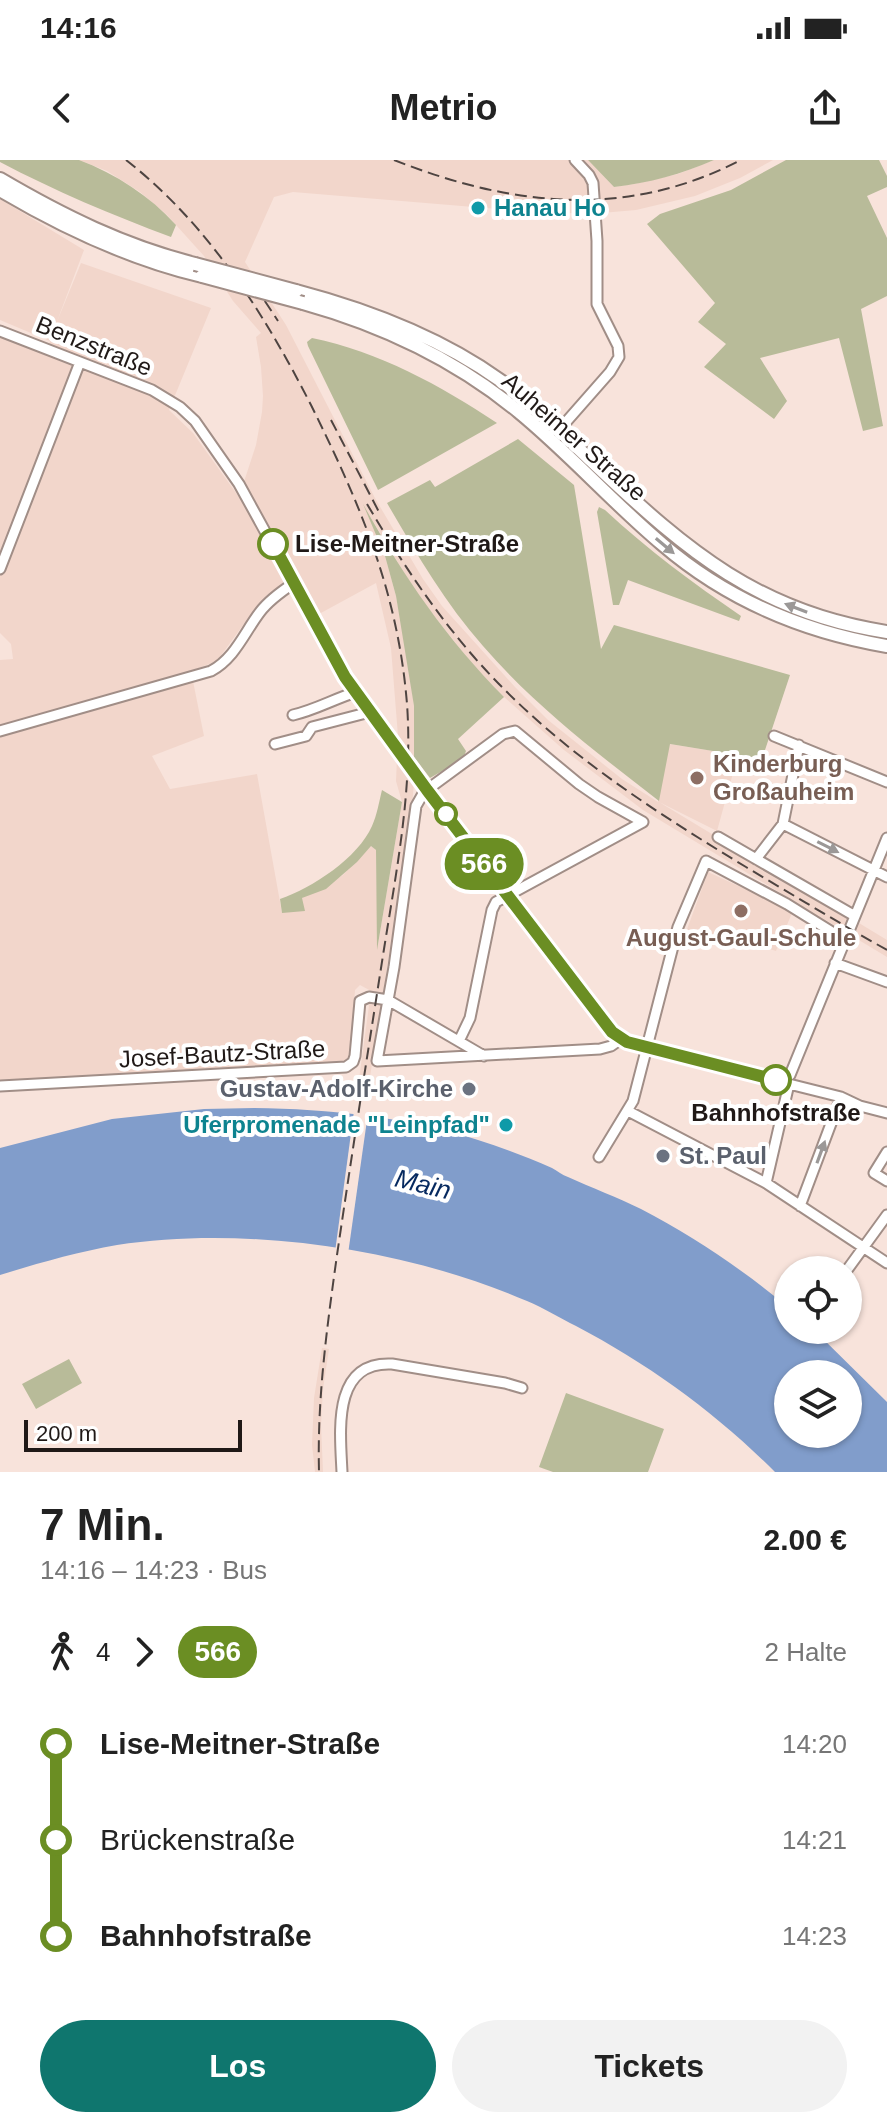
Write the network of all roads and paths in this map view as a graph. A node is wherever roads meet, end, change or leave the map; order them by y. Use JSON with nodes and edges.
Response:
{"nodes":[{"id":1,"x":575,"y":160,"type":"edge"},
{"id":2,"x":0,"y":179,"type":"edge"},
{"id":3,"x":0,"y":190,"type":"edge"},
{"id":4,"x":198,"y":270,"type":"junction"},
{"id":5,"x":0,"y":331,"type":"edge"},
{"id":6,"x":80,"y":362,"type":"junction"},
{"id":7,"x":559,"y":430,"type":"junction"},
{"id":8,"x":0,"y":569,"type":"edge"},
{"id":9,"x":294,"y":583,"type":"junction"},
{"id":10,"x":887,"y":632,"type":"edge"},
{"id":11,"x":887,"y":646,"type":"edge"},
{"id":12,"x":356,"y":692,"type":"junction"},
{"id":13,"x":370,"y":712,"type":"junction"},
{"id":14,"x":293,"y":715,"type":"dead end"},
{"id":15,"x":0,"y":731,"type":"edge"},
{"id":16,"x":774,"y":736,"type":"dead end"},
{"id":17,"x":275,"y":744,"type":"dead end"},
{"id":18,"x":799,"y":745,"type":"junction"},
{"id":19,"x":887,"y":782,"type":"edge"},
{"id":20,"x":427,"y":790,"type":"junction"},
{"id":21,"x":783,"y":824,"type":"junction"},
{"id":22,"x":718,"y":837,"type":"dead end"},
{"id":23,"x":887,"y":838,"type":"edge"},
{"id":24,"x":756,"y":859,"type":"junction"},
{"id":25,"x":874,"y":870,"type":"junction"},
{"id":26,"x":887,"y":877,"type":"edge"},
{"id":27,"x":508,"y":895,"type":"junction"},
{"id":28,"x":855,"y":916,"type":"junction"},
{"id":29,"x":845,"y":940,"type":"junction"},
{"id":30,"x":835,"y":963,"type":"junction"},
{"id":31,"x":887,"y":982,"type":"edge"},
{"id":32,"x":388,"y":1000,"type":"junction"},
{"id":33,"x":621,"y":1039,"type":"junction"},
{"id":34,"x":459,"y":1041,"type":"junction"},
{"id":35,"x":648,"y":1047,"type":"junction"},
{"id":36,"x":484,"y":1056,"type":"junction"},
{"id":37,"x":787,"y":1081,"type":"junction"},
{"id":38,"x":0,"y":1086,"type":"edge"},
{"id":39,"x":841,"y":1097,"type":"junction"},
{"id":40,"x":628,"y":1111,"type":"junction"},
{"id":41,"x":887,"y":1113,"type":"edge"},
{"id":42,"x":887,"y":1152,"type":"edge"},
{"id":43,"x":599,"y":1157,"type":"dead end"},
{"id":44,"x":887,"y":1181,"type":"edge"},
{"id":45,"x":766,"y":1183,"type":"junction"},
{"id":46,"x":800,"y":1206,"type":"junction"},
{"id":47,"x":887,"y":1215,"type":"edge"},
{"id":48,"x":864,"y":1247,"type":"junction"},
{"id":49,"x":857,"y":1256,"type":"edge"},
{"id":50,"x":887,"y":1263,"type":"edge"},
{"id":51,"x":522,"y":1388,"type":"dead end"},
{"id":52,"x":342,"y":1472,"type":"edge"}],
"edges":[{"from":1,"to":7,"type":"street"},
{"from":2,"to":4,"type":"main road","name":"Auheimer Straße"},
{"from":3,"to":4,"type":"main road","name":"Auheimer Straße"},
{"from":4,"to":7,"type":"main road","name":"Auheimer Straße","bridge":true},
{"from":4,"to":11,"type":"main road","name":"Auheimer Straße","one_way":true,"bridge":true},
{"from":5,"to":6,"type":"street","name":"Benzstraße"},
{"from":6,"to":8,"type":"street"},
{"from":6,"to":9,"type":"street","name":"Benzstraße"},
{"from":10,"to":7,"type":"main road","name":"Auheimer Straße","one_way":true},
{"from":9,"to":12,"type":"street","name":"Benzstraße"},
{"from":9,"to":15,"type":"street"},
{"from":12,"to":13,"type":"street","name":"Benzstraße"},
{"from":12,"to":14,"type":"street"},
{"from":13,"to":17,"type":"street"},
{"from":13,"to":20,"type":"street","name":"Benzstraße"},
{"from":16,"to":18,"type":"street"},
{"from":18,"to":19,"type":"street"},
{"from":18,"to":21,"type":"street"},
{"from":20,"to":27,"type":"street","name":"Benzstraße"},
{"from":20,"to":27,"type":"street"},
{"from":20,"to":32,"type":"street"},
{"from":21,"to":24,"type":"street"},
{"from":21,"to":25,"type":"street","one_way":true},
{"from":22,"to":24,"type":"street"},
{"from":23,"to":25,"type":"street"},
{"from":24,"to":28,"type":"street"},
{"from":25,"to":26,"type":"street"},
{"from":25,"to":28,"type":"street"},
{"from":27,"to":33,"type":"street","name":"Benzstraße"},
{"from":27,"to":34,"type":"street"},
{"from":28,"to":29,"type":"street"},
{"from":29,"to":30,"type":"street"},
{"from":29,"to":35,"type":"street"},
{"from":30,"to":31,"type":"street"},
{"from":30,"to":37,"type":"street"},
{"from":32,"to":34,"type":"street"},
{"from":32,"to":36,"type":"street"},
{"from":32,"to":38,"type":"street","name":"Josef-Bautz-Straße"},
{"from":33,"to":35,"type":"street"},
{"from":33,"to":36,"type":"street"},
{"from":34,"to":36,"type":"street"},
{"from":35,"to":37,"type":"street"},
{"from":35,"to":40,"type":"street"},
{"from":37,"to":39,"type":"street"},
{"from":37,"to":45,"type":"street"},
{"from":39,"to":41,"type":"street"},
{"from":46,"to":39,"type":"street","one_way":true},
{"from":40,"to":43,"type":"street"},
{"from":40,"to":45,"type":"street"},
{"from":42,"to":44,"type":"street"},
{"from":45,"to":46,"type":"street"},
{"from":46,"to":48,"type":"street"},
{"from":47,"to":48,"type":"street"},
{"from":48,"to":49,"type":"street"},
{"from":48,"to":50,"type":"street"},
{"from":51,"to":52,"type":"street"}]}
